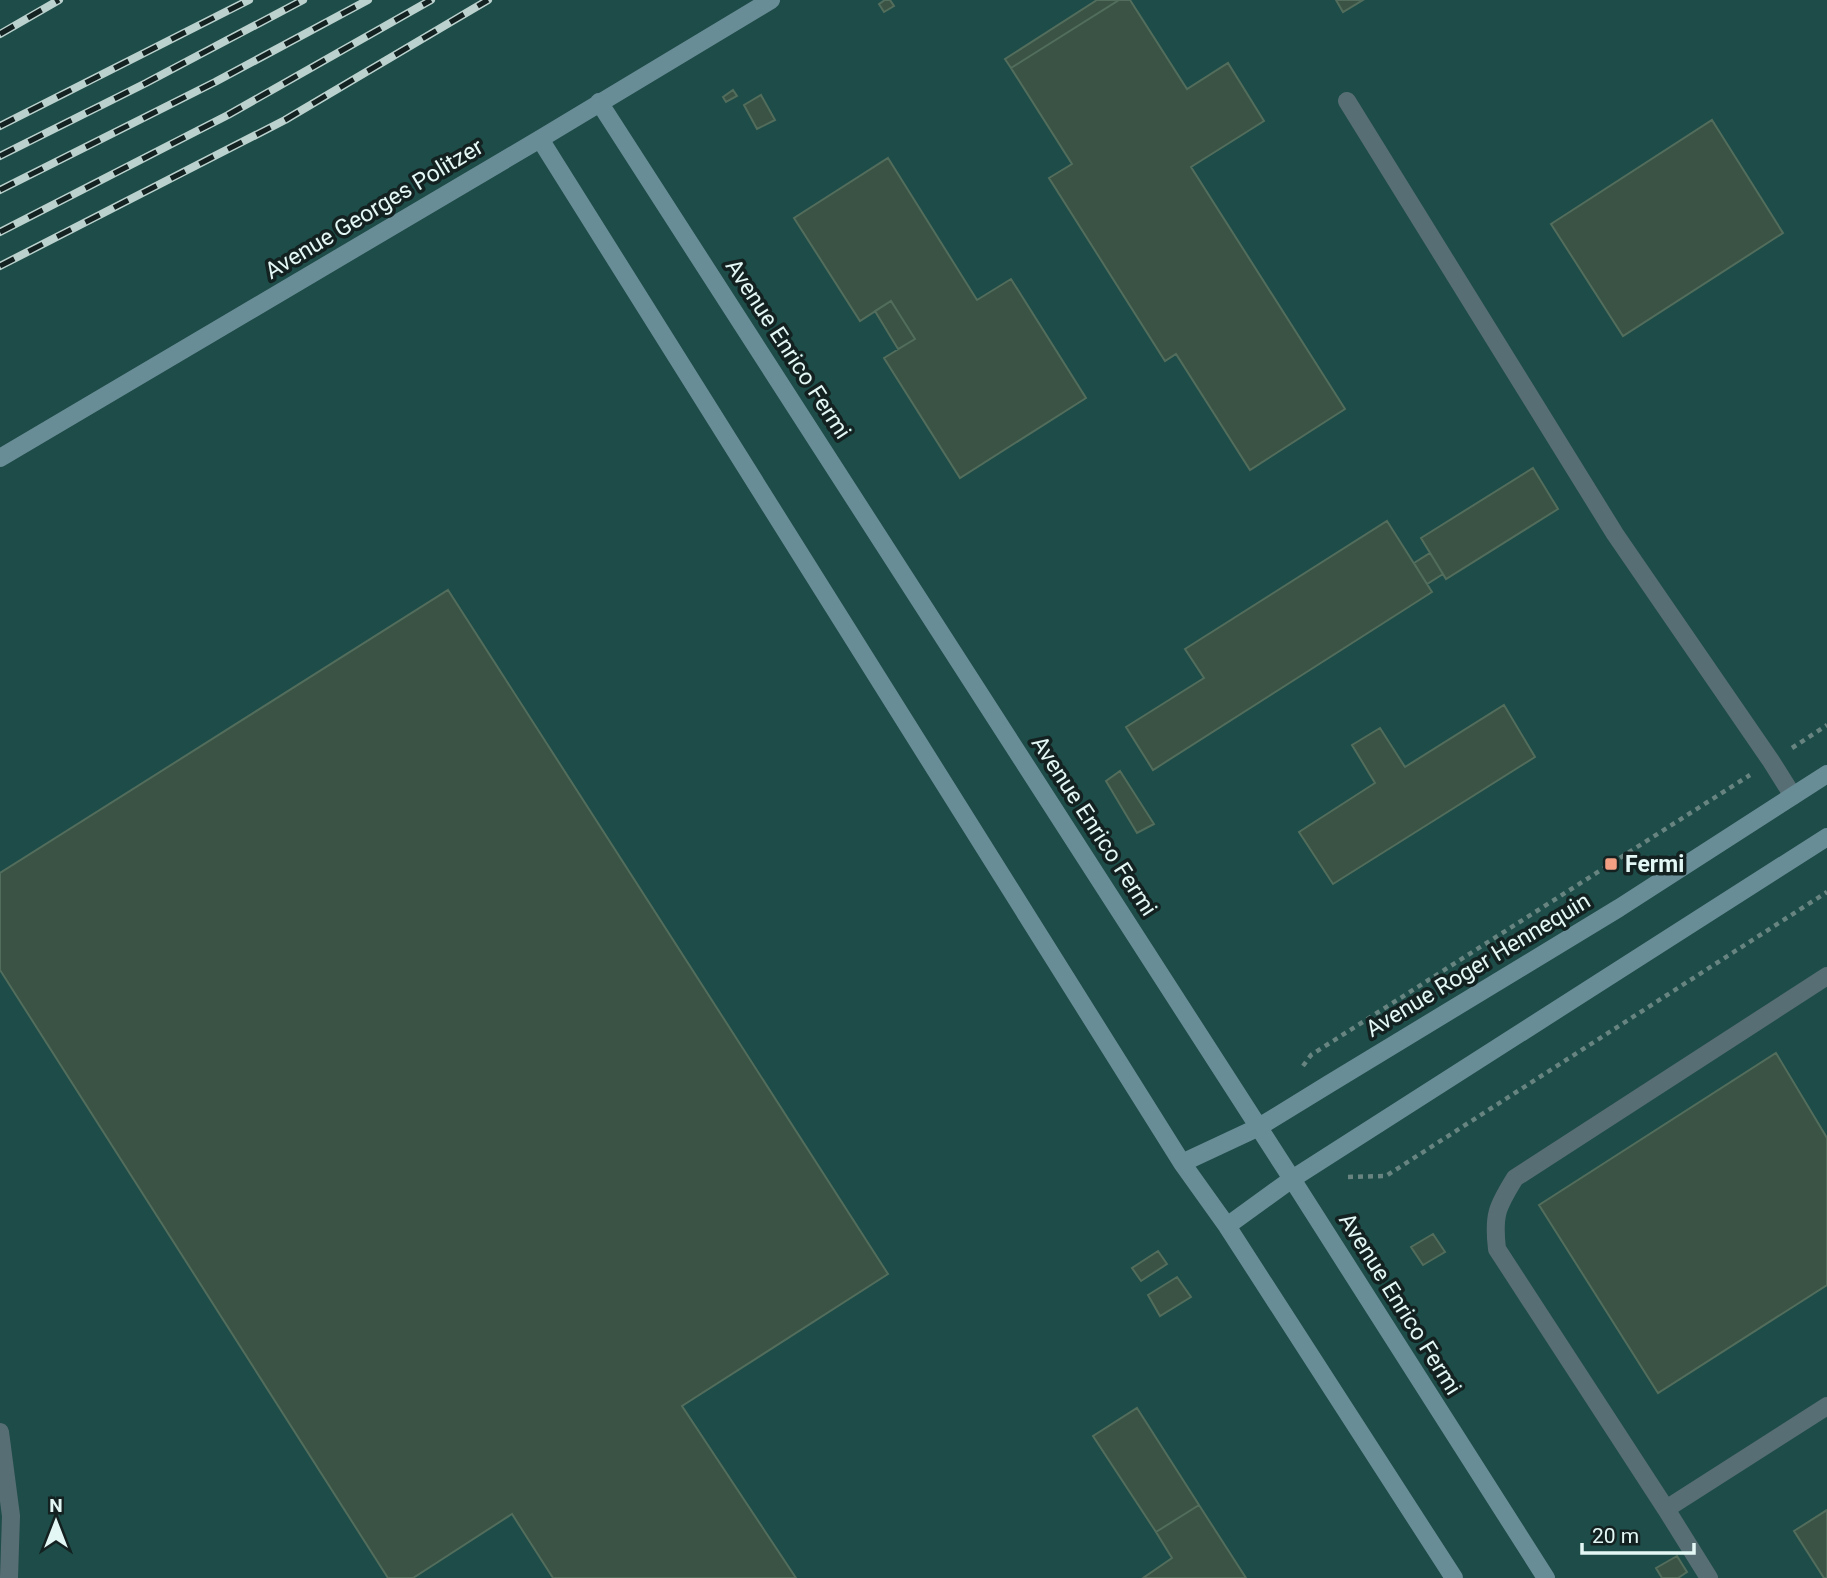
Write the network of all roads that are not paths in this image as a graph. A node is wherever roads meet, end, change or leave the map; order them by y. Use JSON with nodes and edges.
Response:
{"nodes":[{"id":1,"x":771,"y":0,"type":"edge"},
{"id":2,"x":1347,"y":101,"type":"dead end"},
{"id":3,"x":599,"y":102,"type":"junction"},
{"id":4,"x":540,"y":139,"type":"junction"},
{"id":5,"x":0,"y":458,"type":"edge"},
{"id":6,"x":1827,"y":774,"type":"edge"},
{"id":7,"x":1793,"y":796,"type":"junction"},
{"id":8,"x":1827,"y":837,"type":"edge"},
{"id":9,"x":1827,"y":976,"type":"edge"},
{"id":10,"x":1259,"y":1127,"type":"junction"},
{"id":11,"x":1182,"y":1163,"type":"junction"},
{"id":12,"x":1292,"y":1179,"type":"junction"},
{"id":13,"x":1227,"y":1226,"type":"junction"},
{"id":14,"x":1827,"y":1406,"type":"edge"},
{"id":15,"x":0,"y":1432,"type":"edge"},
{"id":16,"x":1666,"y":1509,"type":"junction"},
{"id":17,"x":9,"y":1578,"type":"edge"},
{"id":18,"x":1454,"y":1578,"type":"edge"},
{"id":19,"x":1546,"y":1578,"type":"edge"},
{"id":20,"x":1709,"y":1578,"type":"edge"}],
"edges":[{"from":1,"to":3,"type":"street","name":"Avenue Georges Politzer"},
{"from":2,"to":7,"type":"lane"},
{"from":3,"to":4,"type":"street","name":"Avenue Georges Politzer"},
{"from":3,"to":10,"type":"street","name":"Avenue Enrico Fermi"},
{"from":4,"to":5,"type":"street","name":"Avenue Georges Politzer"},
{"from":4,"to":11,"type":"street"},
{"from":6,"to":7,"type":"street","name":"Avenue Roger Hennequin"},
{"from":7,"to":10,"type":"street","name":"Avenue Roger Hennequin"},
{"from":8,"to":12,"type":"street"},
{"from":9,"to":16,"type":"lane"},
{"from":10,"to":11,"type":"street","name":"Avenue Roger Hennequin"},
{"from":10,"to":12,"type":"street","name":"Avenue Enrico Fermi"},
{"from":11,"to":13,"type":"street"},
{"from":12,"to":13,"type":"street"},
{"from":12,"to":19,"type":"street","name":"Avenue Enrico Fermi"},
{"from":13,"to":18,"type":"street"},
{"from":14,"to":16,"type":"lane"},
{"from":15,"to":17,"type":"lane"},
{"from":16,"to":20,"type":"lane"}]}
